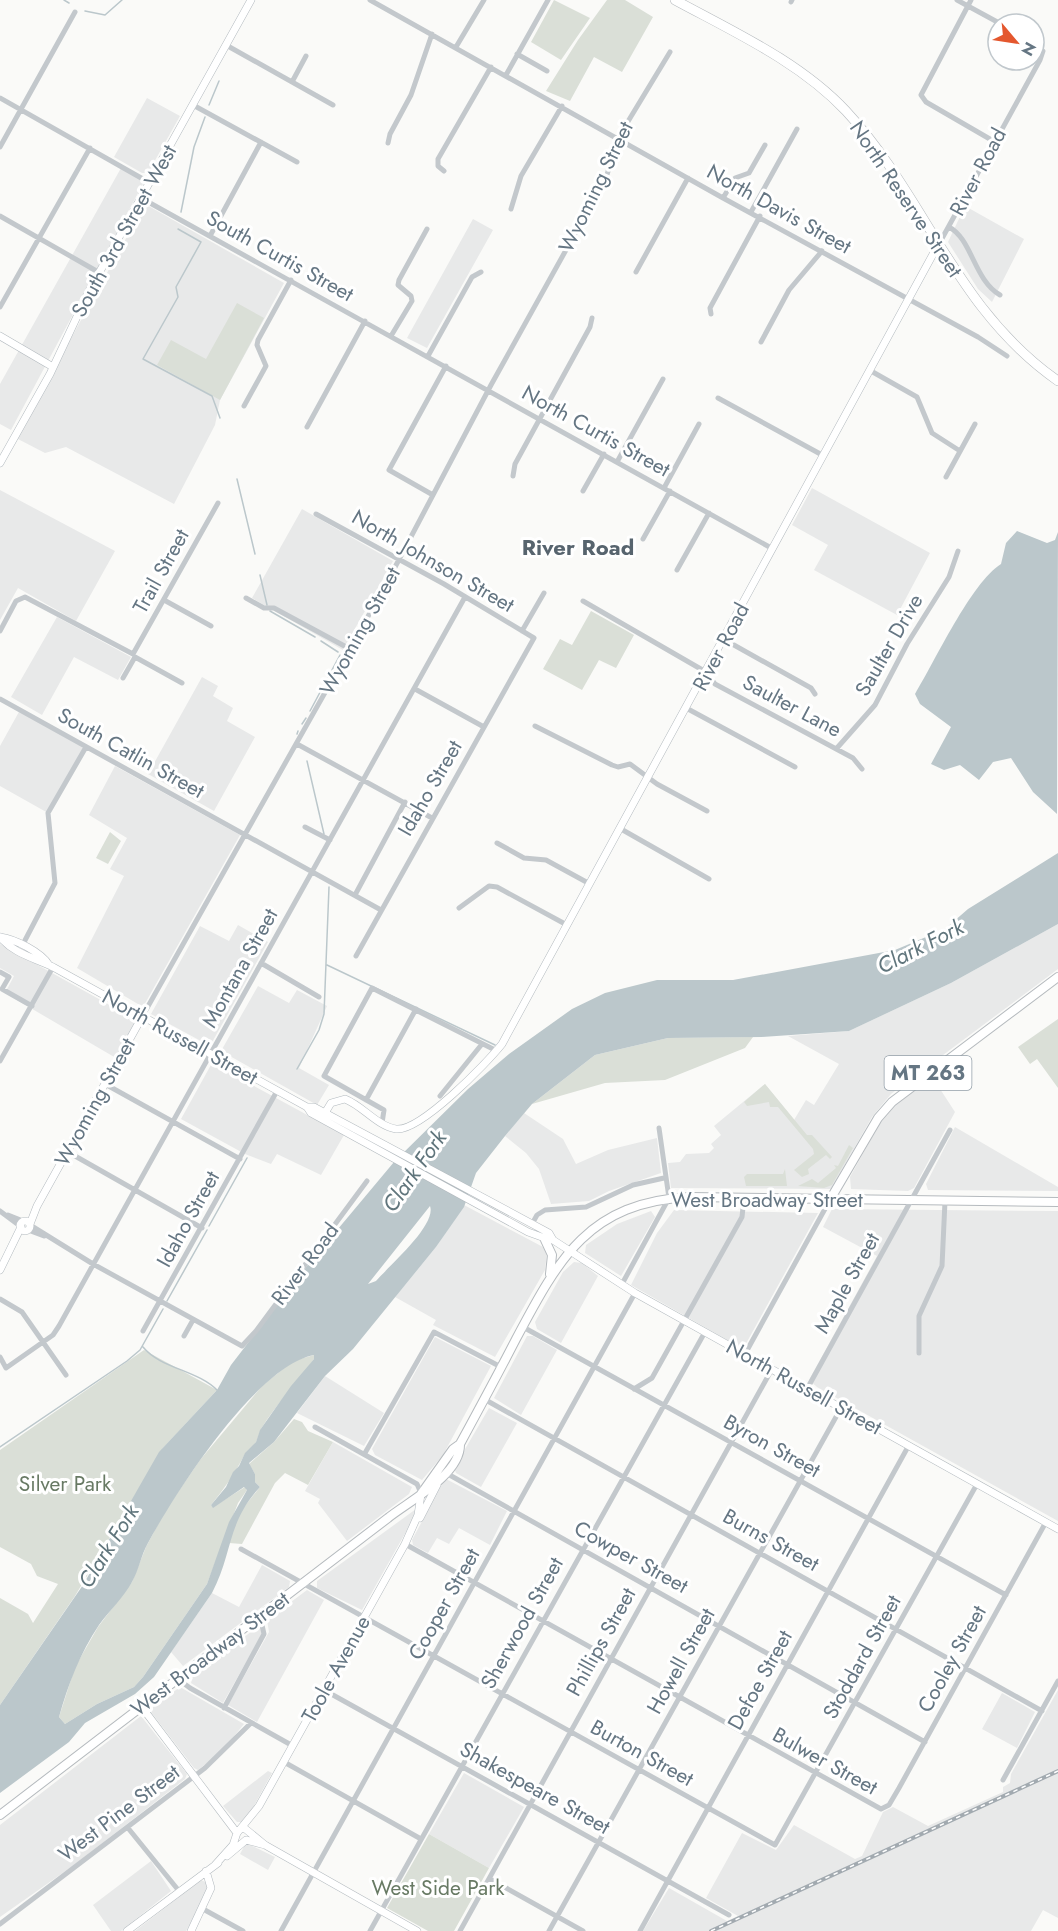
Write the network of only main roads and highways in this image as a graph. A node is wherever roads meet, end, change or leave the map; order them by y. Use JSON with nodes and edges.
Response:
{"nodes":[{"id":1,"x":675,"y":0,"type":"edge"},
{"id":2,"x":1058,"y":381,"type":"edge"},
{"id":3,"x":1058,"y":977,"type":"edge"},
{"id":4,"x":831,"y":1198,"type":"junction"},
{"id":5,"x":1058,"y":1202,"type":"edge"},
{"id":6,"x":549,"y":1240,"type":"road end"},
{"id":7,"x":548,"y":1278,"type":"junction"},
{"id":8,"x":460,"y":1444,"type":"junction"},
{"id":9,"x":421,"y":1494,"type":"junction"},
{"id":10,"x":0,"y":1815,"type":"edge"}],
"edges":[{"from":1,"to":2,"type":"highway","name":"North Reserve Street"},
{"from":3,"to":4,"type":"main road","number":"MT 263"},
{"from":4,"to":5,"type":"main road","name":"West Broadway Street"},
{"from":4,"to":7,"type":"main road","name":"West Broadway Street"},
{"from":6,"to":7,"type":"main road"},
{"from":7,"to":8,"type":"main road","name":"West Broadway Street"},
{"from":8,"to":9,"type":"main road","name":"West Broadway Street"},
{"from":8,"to":9,"type":"main road","name":"West Broadway Street"},
{"from":9,"to":10,"type":"main road","name":"West Broadway Street"}]}
